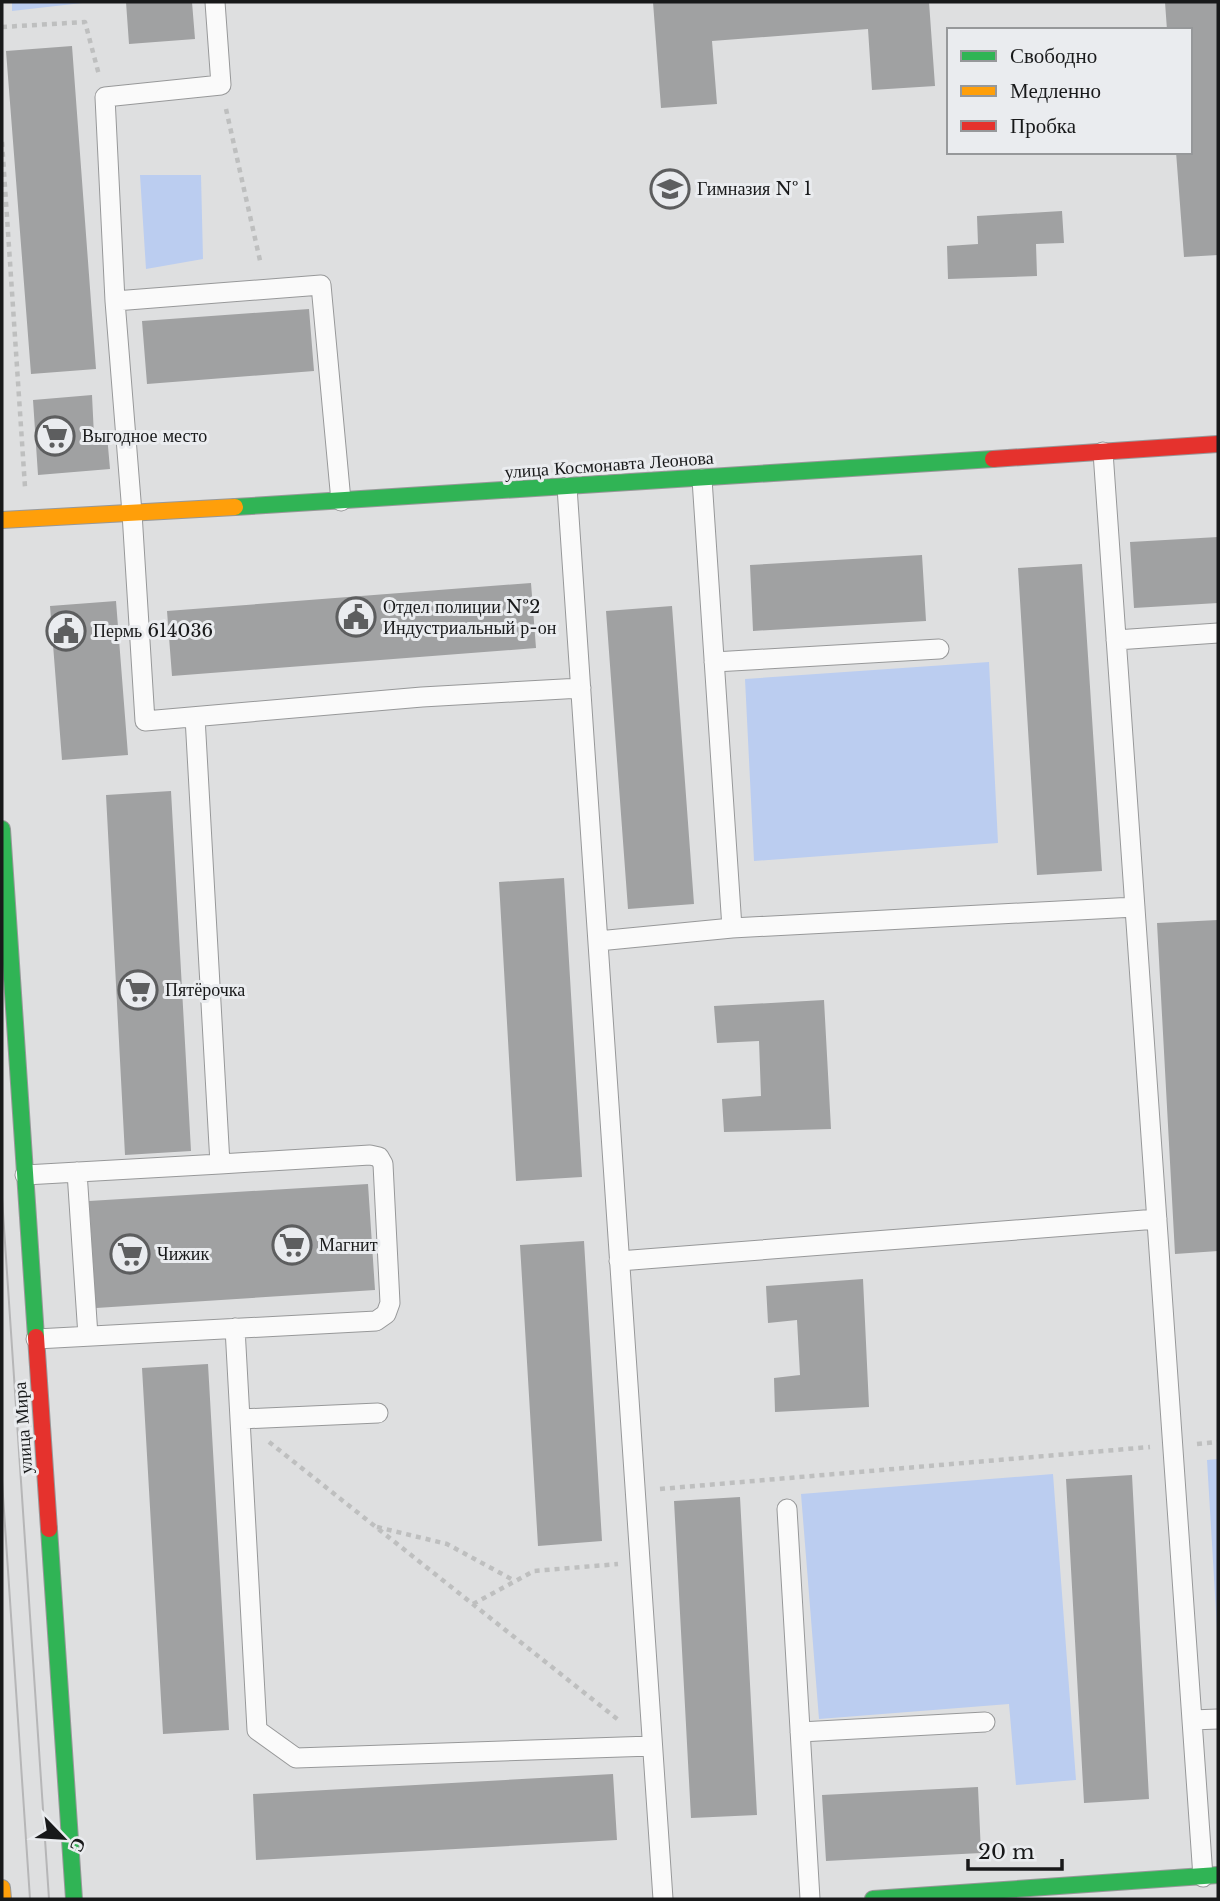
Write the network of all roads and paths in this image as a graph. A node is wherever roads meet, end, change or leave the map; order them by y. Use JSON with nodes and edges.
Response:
{"nodes":[{"id":1,"x":215,"y":2,"type":"edge"},
{"id":2,"x":2,"y":27,"type":"edge"},
{"id":3,"x":221,"y":85,"type":"junction"},
{"id":4,"x":104,"y":97,"type":"junction"},
{"id":5,"x":2,"y":142,"type":"edge"},
{"id":6,"x":266,"y":289,"type":"junction"},
{"id":7,"x":115,"y":301,"type":"junction"},
{"id":8,"x":1218,"y":444,"type":"edge"},
{"id":9,"x":1103,"y":452,"type":"junction"},
{"id":10,"x":702,"y":479,"type":"junction"},
{"id":11,"x":566,"y":487,"type":"junction"},
{"id":12,"x":25,"y":489,"type":"dead end"},
{"id":13,"x":341,"y":501,"type":"junction"},
{"id":14,"x":132,"y":513,"type":"junction"},
{"id":15,"x":2,"y":520,"type":"edge"},
{"id":16,"x":1218,"y":633,"type":"edge"},
{"id":17,"x":1116,"y":640,"type":"junction"},
{"id":18,"x":939,"y":649,"type":"dead end"},
{"id":19,"x":714,"y":662,"type":"junction"},
{"id":20,"x":580,"y":688,"type":"junction"},
{"id":21,"x":195,"y":717,"type":"junction"},
{"id":22,"x":2,"y":829,"type":"edge"},
{"id":23,"x":1135,"y":907,"type":"junction"},
{"id":24,"x":732,"y":928,"type":"junction"},
{"id":25,"x":598,"y":941,"type":"junction"},
{"id":26,"x":220,"y":1164,"type":"junction"},
{"id":27,"x":77,"y":1172,"type":"junction"},
{"id":28,"x":25,"y":1175,"type":"junction"},
{"id":29,"x":1157,"y":1219,"type":"junction"},
{"id":30,"x":619,"y":1261,"type":"junction"},
{"id":31,"x":235,"y":1328,"type":"junction"},
{"id":32,"x":88,"y":1336,"type":"junction"},
{"id":33,"x":36,"y":1339,"type":"junction"},
{"id":34,"x":378,"y":1413,"type":"dead end"},
{"id":35,"x":240,"y":1419,"type":"junction"},
{"id":36,"x":1172,"y":1445,"type":"junction"},
{"id":37,"x":635,"y":1492,"type":"junction"},
{"id":38,"x":787,"y":1509,"type":"dead end"},
{"id":39,"x":376,"y":1527,"type":"junction"},
{"id":40,"x":640,"y":1562,"type":"junction"},
{"id":41,"x":515,"y":1581,"type":"junction"},
{"id":42,"x":472,"y":1604,"type":"junction"},
{"id":43,"x":1218,"y":1718,"type":"edge"},
{"id":44,"x":1192,"y":1720,"type":"junction"},
{"id":45,"x":985,"y":1722,"type":"dead end"},
{"id":46,"x":800,"y":1731,"type":"junction"},
{"id":47,"x":652,"y":1746,"type":"junction"},
{"id":48,"x":1210,"y":1876,"type":"edge"},
{"id":49,"x":2,"y":1888,"type":"edge"},
{"id":50,"x":991,"y":1895,"type":"edge"},
{"id":51,"x":2,"y":1899,"type":"edge"},
{"id":52,"x":74,"y":1899,"type":"edge"},
{"id":53,"x":663,"y":1899,"type":"edge"},
{"id":54,"x":810,"y":1899,"type":"edge"},
{"id":55,"x":873,"y":1899,"type":"edge"}],
"edges":[{"from":1,"to":3,"type":"lane"},
{"from":2,"to":4,"type":"path"},
{"from":3,"to":4,"type":"lane"},
{"from":3,"to":6,"type":"path"},
{"from":4,"to":7,"type":"lane"},
{"from":5,"to":12,"type":"path"},
{"from":6,"to":7,"type":"lane"},
{"from":6,"to":13,"type":"lane"},
{"from":7,"to":14,"type":"lane"},
{"from":8,"to":9,"type":"main road","name":"улица Космонавта Леонова"},
{"from":9,"to":10,"type":"main road","name":"улица Космонавта Леонова"},
{"from":9,"to":17,"type":"lane"},
{"from":10,"to":11,"type":"main road","name":"улица Космонавта Леонова"},
{"from":10,"to":19,"type":"lane"},
{"from":11,"to":13,"type":"main road","name":"улица Космонавта Леонова"},
{"from":11,"to":20,"type":"lane"},
{"from":13,"to":14,"type":"main road","name":"улица Космонавта Леонова"},
{"from":14,"to":15,"type":"main road","name":"улица Космонавта Леонова"},
{"from":14,"to":21,"type":"lane"},
{"from":16,"to":17,"type":"lane"},
{"from":17,"to":23,"type":"lane"},
{"from":18,"to":19,"type":"lane"},
{"from":19,"to":24,"type":"lane"},
{"from":20,"to":21,"type":"lane"},
{"from":20,"to":25,"type":"lane"},
{"from":21,"to":26,"type":"lane"},
{"from":22,"to":28,"type":"main road","name":"улица Мира"},
{"from":23,"to":24,"type":"lane"},
{"from":23,"to":29,"type":"lane"},
{"from":24,"to":25,"type":"lane"},
{"from":25,"to":30,"type":"lane"},
{"from":26,"to":27,"type":"lane"},
{"from":26,"to":31,"type":"lane"},
{"from":27,"to":28,"type":"lane"},
{"from":27,"to":32,"type":"lane"},
{"from":28,"to":33,"type":"main road","name":"улица Мира"},
{"from":29,"to":30,"type":"lane"},
{"from":29,"to":36,"type":"lane"},
{"from":30,"to":37,"type":"lane"},
{"from":31,"to":32,"type":"lane"},
{"from":31,"to":35,"type":"lane"},
{"from":32,"to":33,"type":"lane"},
{"from":33,"to":52,"type":"main road","name":"улица Мира"},
{"from":34,"to":35,"type":"lane"},
{"from":35,"to":39,"type":"path"},
{"from":35,"to":47,"type":"lane"},
{"from":36,"to":37,"type":"path"},
{"from":36,"to":44,"type":"lane"},
{"from":37,"to":40,"type":"lane"},
{"from":38,"to":46,"type":"lane"},
{"from":39,"to":41,"type":"path"},
{"from":39,"to":42,"type":"path"},
{"from":40,"to":41,"type":"path"},
{"from":40,"to":47,"type":"lane"},
{"from":41,"to":42,"type":"path"},
{"from":42,"to":47,"type":"path"},
{"from":43,"to":44,"type":"lane"},
{"from":44,"to":48,"type":"lane"},
{"from":45,"to":46,"type":"lane"},
{"from":46,"to":54,"type":"lane"},
{"from":47,"to":53,"type":"lane"},
{"from":48,"to":50,"type":"main road"},
{"from":49,"to":51,"type":"main road"},
{"from":50,"to":55,"type":"main road"}]}
